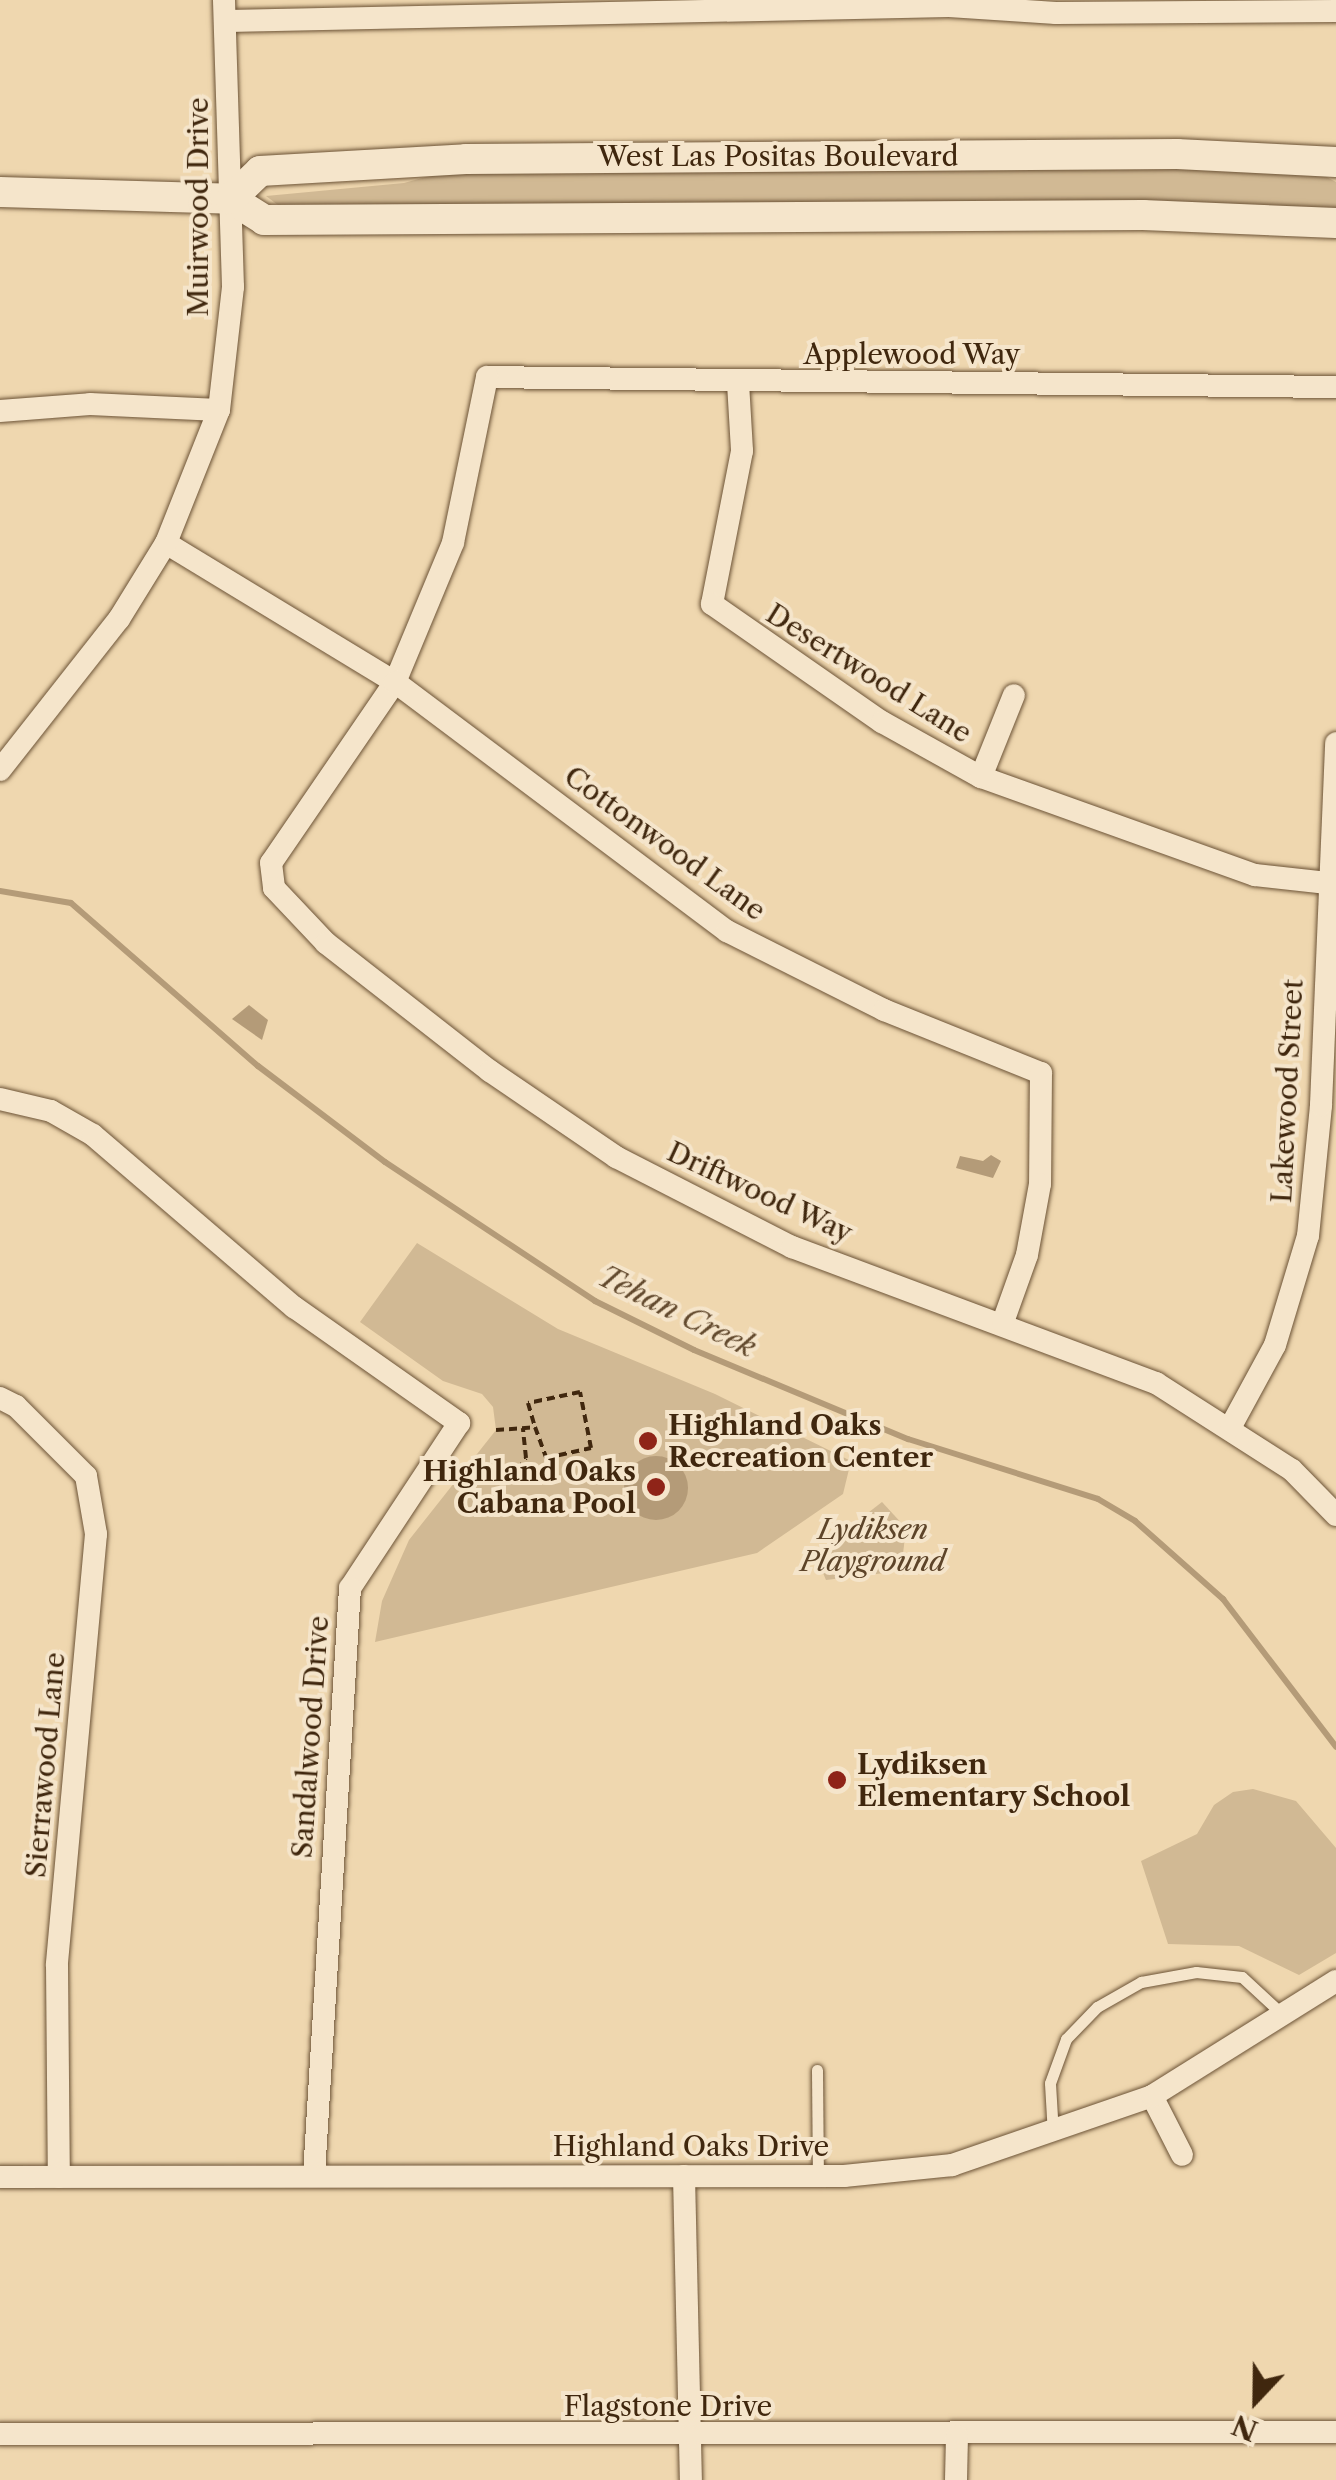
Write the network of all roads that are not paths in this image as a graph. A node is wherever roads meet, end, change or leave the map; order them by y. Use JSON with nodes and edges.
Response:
{"nodes":[{"id":1,"x":799,"y":4,"type":"edge"},
{"id":2,"x":684,"y":6,"type":"edge"},
{"id":3,"x":1282,"y":6,"type":"edge"},
{"id":4,"x":226,"y":11,"type":"edge"},
{"id":5,"x":1336,"y":11,"type":"edge"},
{"id":6,"x":1336,"y":162,"type":"edge"},
{"id":7,"x":0,"y":192,"type":"edge"},
{"id":8,"x":231,"y":199,"type":"junction"},
{"id":9,"x":1336,"y":224,"type":"edge"},
{"id":10,"x":738,"y":383,"type":"junction"},
{"id":11,"x":1336,"y":387,"type":"edge"},
{"id":12,"x":218,"y":410,"type":"junction"},
{"id":13,"x":0,"y":412,"type":"edge"},
{"id":14,"x":166,"y":544,"type":"junction"},
{"id":15,"x":395,"y":682,"type":"junction"},
{"id":16,"x":1014,"y":696,"type":"dead end"},
{"id":17,"x":1336,"y":744,"type":"edge"},
{"id":18,"x":0,"y":770,"type":"edge"},
{"id":19,"x":980,"y":777,"type":"junction"},
{"id":20,"x":1328,"y":884,"type":"junction"},
{"id":21,"x":0,"y":1099,"type":"edge"},
{"id":22,"x":1328,"y":1105,"type":"edge"},
{"id":23,"x":1003,"y":1322,"type":"junction"},
{"id":24,"x":0,"y":1398,"type":"edge"},
{"id":25,"x":1231,"y":1426,"type":"junction"},
{"id":26,"x":1336,"y":1515,"type":"edge"},
{"id":27,"x":1336,"y":1980,"type":"edge"},
{"id":28,"x":1283,"y":2015,"type":"junction"},
{"id":29,"x":817,"y":2070,"type":"dead end"},
{"id":30,"x":1152,"y":2096,"type":"junction"},
{"id":31,"x":1053,"y":2134,"type":"junction"},
{"id":32,"x":1182,"y":2155,"type":"dead end"},
{"id":33,"x":314,"y":2175,"type":"junction"},
{"id":34,"x":59,"y":2176,"type":"junction"},
{"id":35,"x":684,"y":2176,"type":"junction"},
{"id":36,"x":818,"y":2176,"type":"junction"},
{"id":37,"x":0,"y":2178,"type":"edge"},
{"id":38,"x":1336,"y":2432,"type":"edge"},
{"id":39,"x":0,"y":2434,"type":"edge"},
{"id":40,"x":690,"y":2436,"type":"junction"},
{"id":41,"x":956,"y":2436,"type":"junction"},
{"id":42,"x":691,"y":2480,"type":"edge"},
{"id":43,"x":956,"y":2480,"type":"edge"}],
"edges":[{"from":1,"to":2,"type":"street"},
{"from":1,"to":3,"type":"street"},
{"from":2,"to":4,"type":"street"},
{"from":3,"to":5,"type":"street"},
{"from":4,"to":8,"type":"street","name":"Muirwood Drive"},
{"from":6,"to":8,"type":"main road","name":"West Las Positas Boulevard"},
{"from":7,"to":8,"type":"main road"},
{"from":8,"to":9,"type":"main road"},
{"from":8,"to":12,"type":"street","name":"Muirwood Drive"},
{"from":10,"to":11,"type":"street","name":"Applewood Way"},
{"from":10,"to":15,"type":"street","name":"Applewood Way"},
{"from":10,"to":19,"type":"street","name":"Desertwood Lane"},
{"from":12,"to":13,"type":"street"},
{"from":12,"to":14,"type":"street","name":"Muirwood Drive"},
{"from":14,"to":15,"type":"street","name":"Cottonwood Lane"},
{"from":14,"to":18,"type":"street","name":"Muirwood Drive"},
{"from":15,"to":23,"type":"street","name":"Cottonwood Lane"},
{"from":15,"to":23,"type":"street","name":"Driftwood Way"},
{"from":16,"to":19,"type":"street"},
{"from":17,"to":20,"type":"street","name":"Lakewood Street"},
{"from":19,"to":20,"type":"street","name":"Desertwood Lane"},
{"from":20,"to":22,"type":"street","name":"Lakewood Street"},
{"from":21,"to":33,"type":"street","name":"Sandalwood Drive"},
{"from":22,"to":25,"type":"street","name":"Lakewood Street"},
{"from":23,"to":25,"type":"street","name":"Driftwood Way"},
{"from":24,"to":34,"type":"street","name":"Sierrawood Lane"},
{"from":25,"to":26,"type":"street","name":"Driftwood Way"},
{"from":27,"to":28,"type":"street","name":"Highland Oaks Drive"},
{"from":28,"to":30,"type":"street","name":"Highland Oaks Drive"},
{"from":28,"to":31,"type":"lane"},
{"from":29,"to":36,"type":"lane"},
{"from":30,"to":31,"type":"street","name":"Highland Oaks Drive"},
{"from":30,"to":32,"type":"street"},
{"from":31,"to":36,"type":"street","name":"Highland Oaks Drive"},
{"from":33,"to":34,"type":"street","name":"Highland Oaks Drive"},
{"from":33,"to":35,"type":"street","name":"Highland Oaks Drive"},
{"from":34,"to":37,"type":"street","name":"Highland Oaks Drive"},
{"from":35,"to":36,"type":"street","name":"Highland Oaks Drive"},
{"from":35,"to":40,"type":"street"},
{"from":38,"to":41,"type":"street","name":"Flagstone Drive"},
{"from":39,"to":40,"type":"street","name":"Flagstone Drive"},
{"from":40,"to":41,"type":"street","name":"Flagstone Drive"},
{"from":40,"to":42,"type":"street"},
{"from":41,"to":43,"type":"street"}]}
